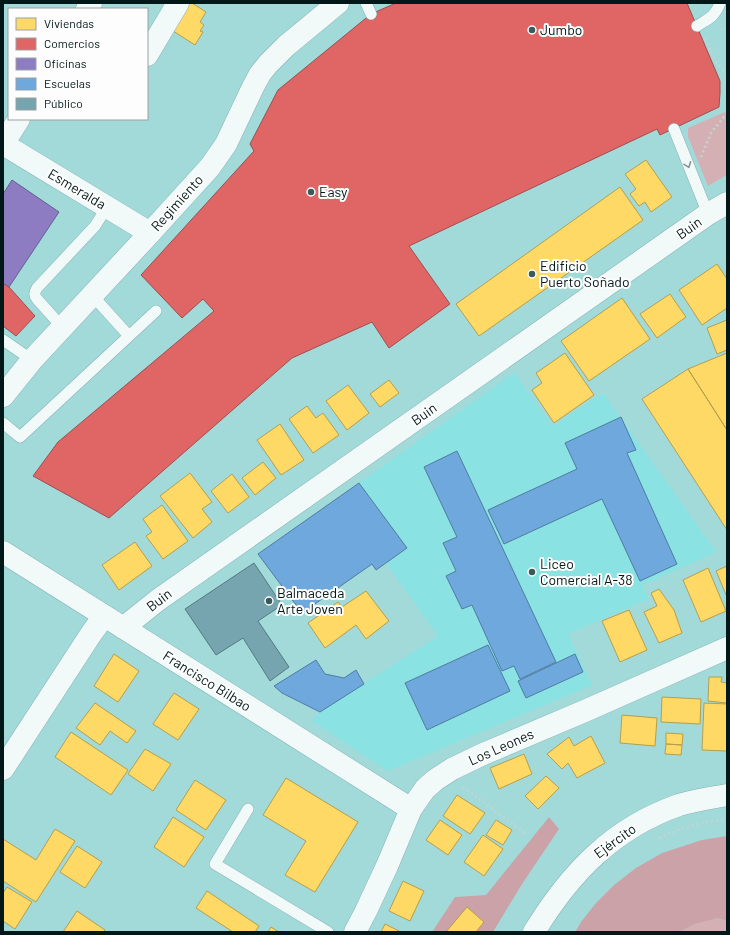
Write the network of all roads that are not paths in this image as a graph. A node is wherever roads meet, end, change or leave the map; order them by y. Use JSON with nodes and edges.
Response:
{"nodes":[{"id":1,"x":178,"y":3,"type":"edge"},
{"id":2,"x":366,"y":3,"type":"edge"},
{"id":3,"x":720,"y":3,"type":"edge"},
{"id":4,"x":333,"y":4,"type":"edge"},
{"id":5,"x":371,"y":14,"type":"dead end"},
{"id":6,"x":698,"y":25,"type":"road end"},
{"id":7,"x":148,"y":53,"type":"edge"},
{"id":8,"x":18,"y":120,"type":"edge"},
{"id":9,"x":674,"y":129,"type":"dead end"},
{"id":10,"x":3,"y":144,"type":"edge"},
{"id":11,"x":727,"y":203,"type":"edge"},
{"id":12,"x":107,"y":207,"type":"junction"},
{"id":13,"x":708,"y":214,"type":"junction"},
{"id":14,"x":150,"y":233,"type":"junction"},
{"id":15,"x":92,"y":295,"type":"junction"},
{"id":16,"x":156,"y":311,"type":"dead end"},
{"id":17,"x":62,"y":327,"type":"junction"},
{"id":18,"x":129,"y":336,"type":"junction"},
{"id":19,"x":3,"y":340,"type":"edge"},
{"id":20,"x":32,"y":360,"type":"junction"},
{"id":21,"x":3,"y":396,"type":"edge"},
{"id":22,"x":3,"y":423,"type":"edge"},
{"id":23,"x":3,"y":552,"type":"edge"},
{"id":24,"x":104,"y":616,"type":"junction"},
{"id":25,"x":123,"y":628,"type":"junction"},
{"id":26,"x":727,"y":648,"type":"edge"},
{"id":27,"x":3,"y":770,"type":"edge"},
{"id":28,"x":727,"y":795,"type":"edge"},
{"id":29,"x":248,"y":809,"type":"dead end"},
{"id":30,"x":411,"y":809,"type":"junction"},
{"id":31,"x":328,"y":932,"type":"edge"},
{"id":32,"x":355,"y":932,"type":"edge"},
{"id":33,"x":534,"y":932,"type":"edge"}],
"edges":[{"from":1,"to":7,"type":"street"},
{"from":2,"to":5,"type":"lane"},
{"from":3,"to":6,"type":"lane"},
{"from":4,"to":14,"type":"street","name":"Regimiento"},
{"from":8,"to":10,"type":"street"},
{"from":9,"to":13,"type":"lane","one_way":true},
{"from":10,"to":12,"type":"street","name":"Esmeralda"},
{"from":11,"to":13,"type":"street","name":"Buin"},
{"from":12,"to":14,"type":"street","name":"Esmeralda"},
{"from":12,"to":17,"type":"lane"},
{"from":13,"to":25,"type":"street","name":"Buin"},
{"from":14,"to":15,"type":"street","name":"Regimiento"},
{"from":15,"to":17,"type":"street","name":"Regimiento"},
{"from":15,"to":18,"type":"lane"},
{"from":16,"to":18,"type":"lane"},
{"from":17,"to":20,"type":"street","name":"Regimiento"},
{"from":18,"to":22,"type":"lane"},
{"from":19,"to":20,"type":"lane"},
{"from":20,"to":21,"type":"street","name":"Regimiento"},
{"from":23,"to":24,"type":"street","name":"Francisco Bilbao"},
{"from":24,"to":25,"type":"street","name":"Francisco Bilbao"},
{"from":24,"to":27,"type":"street"},
{"from":25,"to":30,"type":"street","name":"Francisco Bilbao"},
{"from":26,"to":30,"type":"street","name":"Los Leones"},
{"from":28,"to":33,"type":"street","name":"Ejército"},
{"from":29,"to":31,"type":"lane"},
{"from":30,"to":32,"type":"street","name":"Los Leones"}]}
